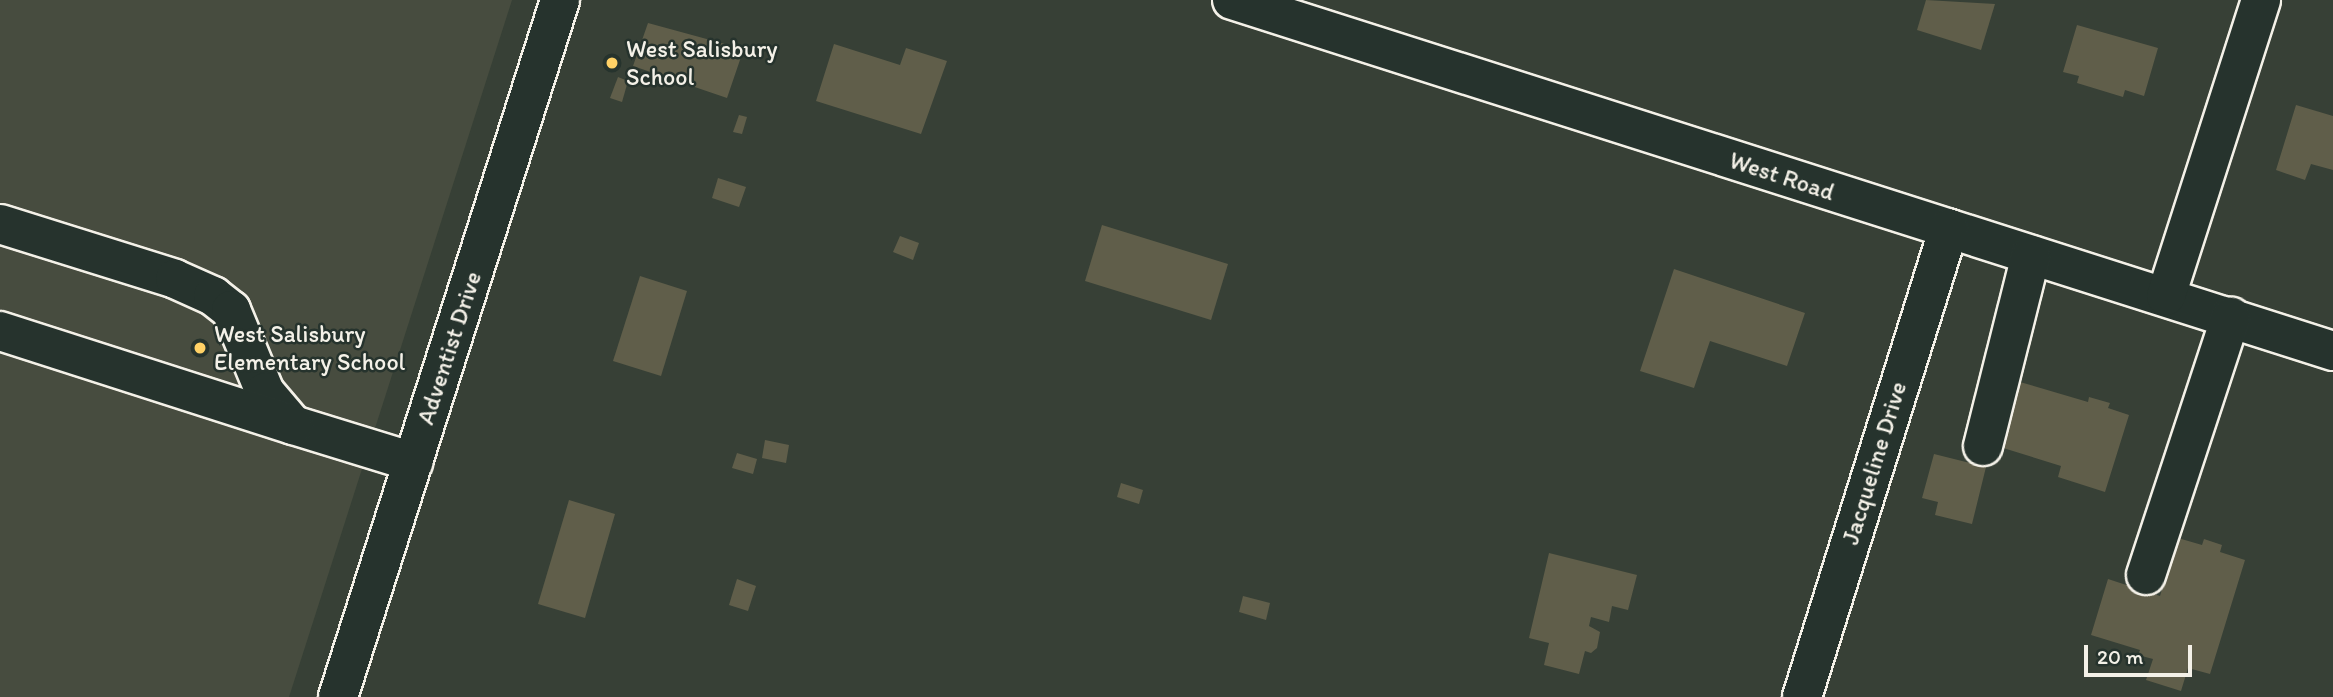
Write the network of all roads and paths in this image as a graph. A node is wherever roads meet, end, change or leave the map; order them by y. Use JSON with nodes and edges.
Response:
{"nodes":[{"id":1,"x":560,"y":0,"type":"edge"},
{"id":2,"x":1232,"y":0,"type":"edge"},
{"id":3,"x":2262,"y":0,"type":"edge"},
{"id":4,"x":1293,"y":8,"type":"edge"},
{"id":5,"x":0,"y":224,"type":"edge"},
{"id":6,"x":1948,"y":229,"type":"junction"},
{"id":7,"x":2031,"y":254,"type":"junction"},
{"id":8,"x":2166,"y":296,"type":"junction"},
{"id":9,"x":2231,"y":317,"type":"junction"},
{"id":10,"x":0,"y":331,"type":"edge"},
{"id":11,"x":2333,"y":351,"type":"edge"},
{"id":12,"x":293,"y":425,"type":"junction"},
{"id":13,"x":1983,"y":446,"type":"dead end"},
{"id":14,"x":413,"y":462,"type":"junction"},
{"id":15,"x":2146,"y":575,"type":"dead end"},
{"id":16,"x":338,"y":697,"type":"edge"},
{"id":17,"x":1802,"y":697,"type":"edge"}],
"edges":[{"from":1,"to":14,"type":"street","name":"Adventist Drive"},
{"from":2,"to":4,"type":"street","name":"West Road"},
{"from":3,"to":8,"type":"street"},
{"from":4,"to":6,"type":"street","name":"West Road"},
{"from":5,"to":12,"type":"street"},
{"from":6,"to":7,"type":"street","name":"West Road"},
{"from":6,"to":17,"type":"street","name":"Jacqueline Drive"},
{"from":7,"to":8,"type":"street","name":"West Road"},
{"from":7,"to":13,"type":"street"},
{"from":8,"to":9,"type":"street","name":"West Road"},
{"from":9,"to":11,"type":"street","name":"West Road"},
{"from":9,"to":15,"type":"street"},
{"from":10,"to":12,"type":"street"},
{"from":12,"to":14,"type":"street"},
{"from":14,"to":16,"type":"street","name":"Adventist Drive"}]}
